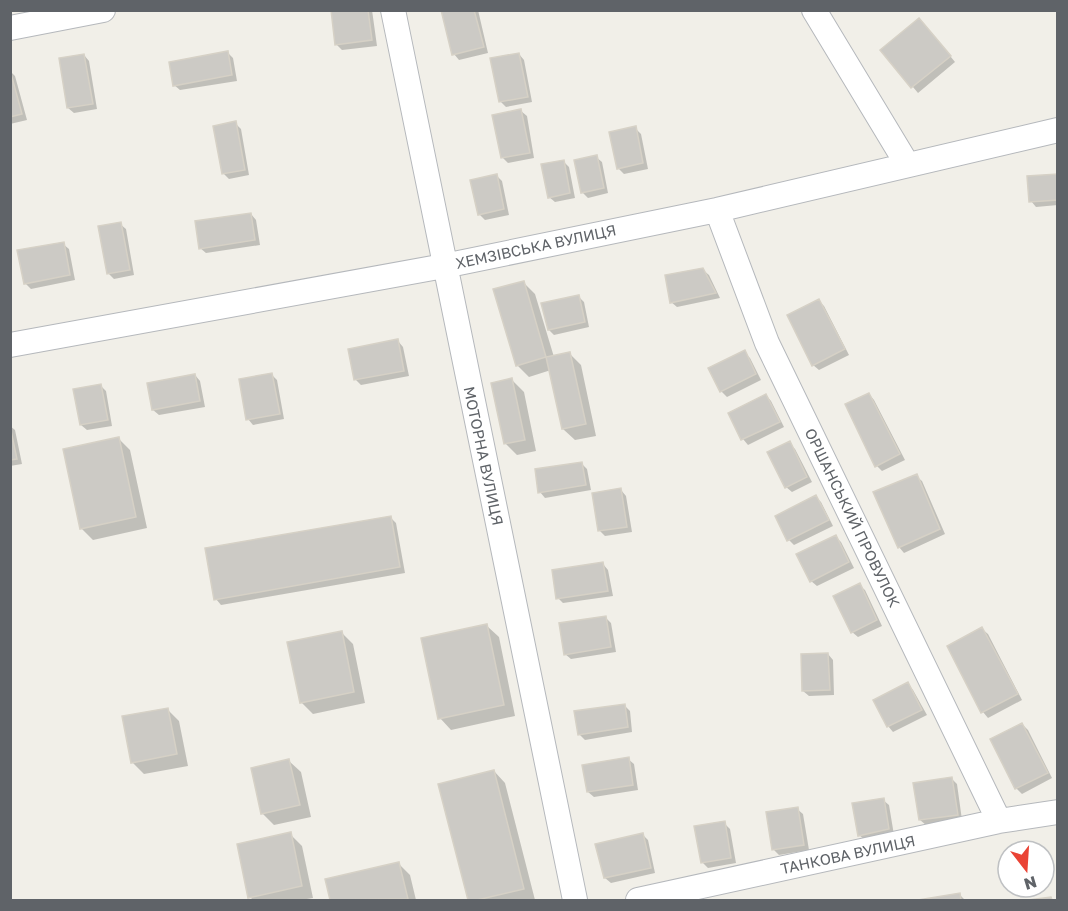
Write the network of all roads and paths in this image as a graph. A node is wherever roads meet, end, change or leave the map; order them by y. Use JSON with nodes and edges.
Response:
{"nodes":[{"id":1,"x":103,"y":10,"type":"edge"},
{"id":2,"x":393,"y":10,"type":"edge"},
{"id":3,"x":814,"y":10,"type":"edge"},
{"id":4,"x":10,"y":28,"type":"edge"},
{"id":5,"x":1058,"y":130,"type":"edge"},
{"id":6,"x":907,"y":164,"type":"junction"},
{"id":7,"x":717,"y":210,"type":"junction"},
{"id":8,"x":444,"y":266,"type":"junction"},
{"id":9,"x":10,"y":345,"type":"edge"},
{"id":10,"x":1058,"y":813,"type":"edge"},
{"id":11,"x":999,"y":821,"type":"junction"},
{"id":12,"x":575,"y":900,"type":"edge"},
{"id":13,"x":639,"y":900,"type":"edge"}],
"edges":[{"from":1,"to":4,"type":"street"},
{"from":2,"to":8,"type":"street","name":"МОТОРНА ВУЛИЦЯ"},
{"from":3,"to":6,"type":"street"},
{"from":5,"to":6,"type":"street","name":"ХЕМЗІВСЬКА ВУЛИЦЯ"},
{"from":6,"to":7,"type":"street","name":"ХЕМЗІВСЬКА ВУЛИЦЯ"},
{"from":7,"to":8,"type":"street","name":"ХЕМЗІВСЬКА ВУЛИЦЯ"},
{"from":7,"to":11,"type":"street","name":"ОРШАНСЬКИЙ ПРОВУЛОК"},
{"from":8,"to":9,"type":"street","name":"ХЕМЗІВСЬКА ВУЛИЦЯ"},
{"from":8,"to":12,"type":"street","name":"МОТОРНА ВУЛИЦЯ"},
{"from":10,"to":11,"type":"street","name":"ТАНКОВА ВУЛИЦЯ"},
{"from":11,"to":13,"type":"street","name":"ТАНКОВА ВУЛИЦЯ"}]}
